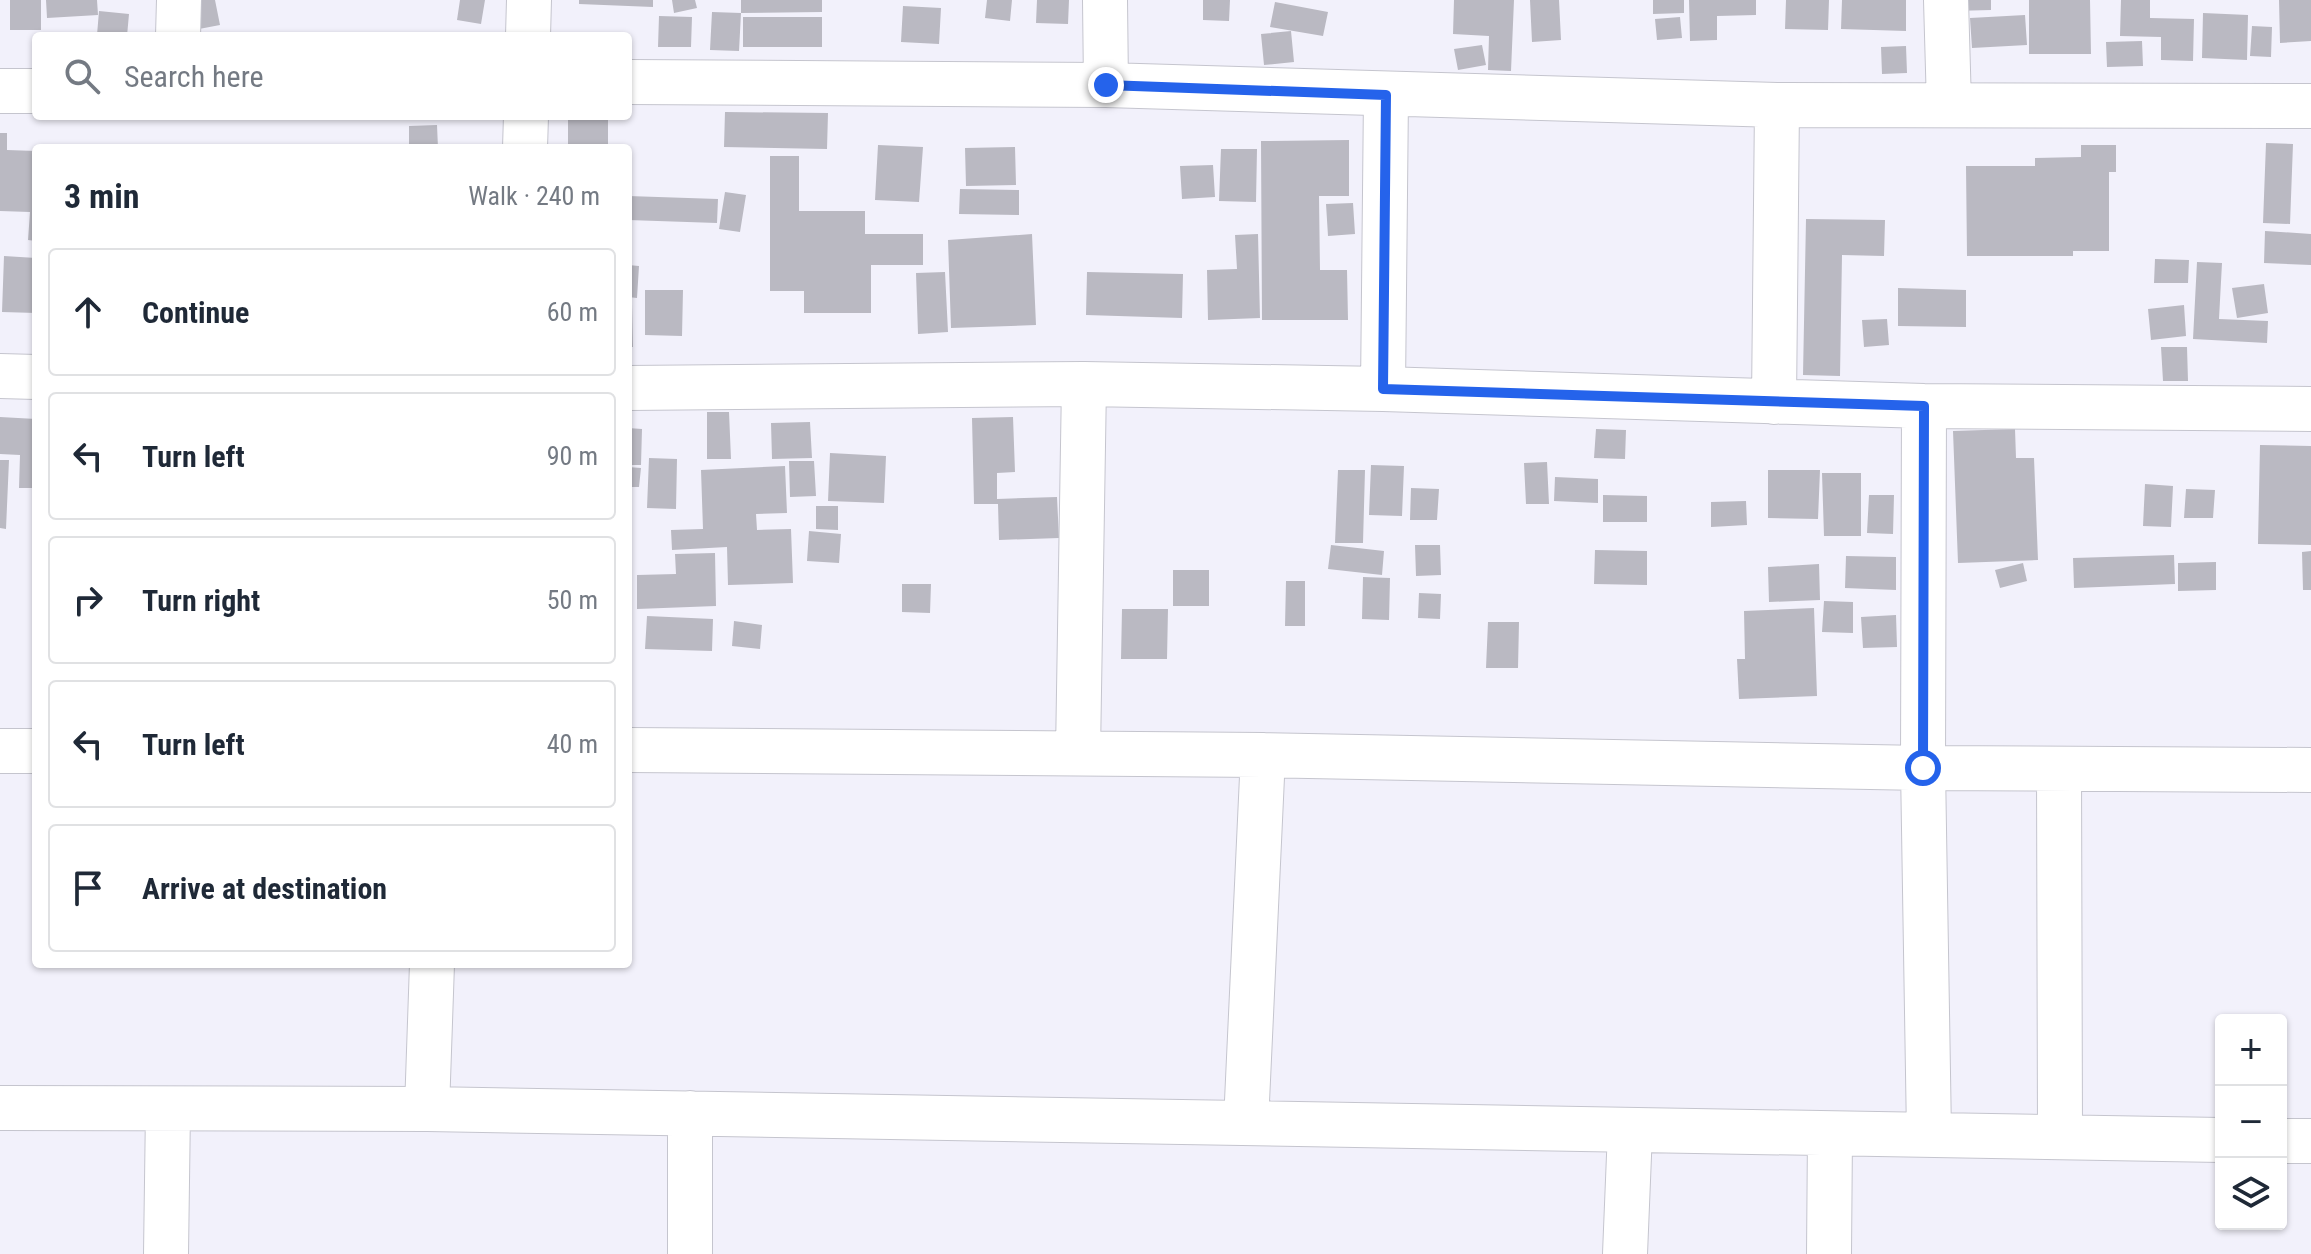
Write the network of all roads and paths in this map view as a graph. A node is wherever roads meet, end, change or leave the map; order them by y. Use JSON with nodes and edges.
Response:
{"nodes":[{"id":1,"x":179,"y":0,"type":"edge"},
{"id":2,"x":529,"y":0,"type":"edge"},
{"id":3,"x":1105,"y":0,"type":"edge"},
{"id":4,"x":1946,"y":0,"type":"edge"},
{"id":5,"x":178,"y":32,"type":"edge"},
{"id":6,"x":528,"y":32,"type":"edge"},
{"id":7,"x":632,"y":82,"type":"edge"},
{"id":8,"x":1106,"y":85,"type":"junction"},
{"id":9,"x":0,"y":91,"type":"edge"},
{"id":10,"x":32,"y":91,"type":"edge"},
{"id":11,"x":1386,"y":95,"type":"junction"},
{"id":12,"x":1777,"y":105,"type":"junction"},
{"id":13,"x":1949,"y":105,"type":"junction"},
{"id":14,"x":2311,"y":106,"type":"edge"},
{"id":15,"x":526,"y":120,"type":"edge"},
{"id":16,"x":525,"y":144,"type":"edge"},
{"id":17,"x":0,"y":376,"type":"edge"},
{"id":18,"x":32,"y":377,"type":"edge"},
{"id":19,"x":1084,"y":384,"type":"junction"},
{"id":20,"x":632,"y":388,"type":"edge"},
{"id":21,"x":1383,"y":389,"type":"junction"},
{"id":22,"x":1774,"y":402,"type":"junction"},
{"id":23,"x":1924,"y":406,"type":"junction"},
{"id":24,"x":2311,"y":409,"type":"edge"},
{"id":25,"x":632,"y":750,"type":"edge"},
{"id":26,"x":0,"y":751,"type":"edge"},
{"id":27,"x":32,"y":751,"type":"edge"},
{"id":28,"x":1078,"y":753,"type":"junction"},
{"id":29,"x":1263,"y":755,"type":"junction"},
{"id":30,"x":1923,"y":768,"type":"junction"},
{"id":31,"x":2059,"y":769,"type":"junction"},
{"id":32,"x":2311,"y":770,"type":"edge"},
{"id":33,"x":432,"y":968,"type":"edge"},
{"id":34,"x":0,"y":1108,"type":"edge"},
{"id":35,"x":168,"y":1109,"type":"junction"},
{"id":36,"x":427,"y":1109,"type":"junction"},
{"id":37,"x":690,"y":1113,"type":"junction"},
{"id":38,"x":1246,"y":1123,"type":"junction"},
{"id":39,"x":1630,"y":1131,"type":"junction"},
{"id":40,"x":1830,"y":1134,"type":"junction"},
{"id":41,"x":1929,"y":1134,"type":"junction"},
{"id":42,"x":2060,"y":1136,"type":"junction"},
{"id":43,"x":2215,"y":1140,"type":"edge"},
{"id":44,"x":2287,"y":1141,"type":"edge"},
{"id":45,"x":2311,"y":1141,"type":"edge"},
{"id":46,"x":166,"y":1254,"type":"edge"},
{"id":47,"x":690,"y":1254,"type":"edge"},
{"id":48,"x":1625,"y":1254,"type":"edge"},
{"id":49,"x":1829,"y":1254,"type":"edge"}],
"edges":[{"from":1,"to":5,"type":"street"},
{"from":2,"to":6,"type":"street"},
{"from":3,"to":8,"type":"street"},
{"from":4,"to":13,"type":"street"},
{"from":7,"to":8,"type":"street"},
{"from":8,"to":11,"type":"street"},
{"from":9,"to":10,"type":"street"},
{"from":11,"to":12,"type":"street"},
{"from":11,"to":21,"type":"street"},
{"from":12,"to":13,"type":"street"},
{"from":12,"to":22,"type":"street"},
{"from":13,"to":14,"type":"street"},
{"from":15,"to":16,"type":"street"},
{"from":17,"to":18,"type":"street"},
{"from":19,"to":20,"type":"street"},
{"from":19,"to":21,"type":"street"},
{"from":19,"to":28,"type":"street"},
{"from":21,"to":22,"type":"street"},
{"from":22,"to":23,"type":"street"},
{"from":23,"to":24,"type":"street"},
{"from":23,"to":30,"type":"street"},
{"from":25,"to":28,"type":"street"},
{"from":26,"to":27,"type":"street"},
{"from":28,"to":29,"type":"street"},
{"from":29,"to":30,"type":"street"},
{"from":29,"to":38,"type":"street"},
{"from":30,"to":31,"type":"street"},
{"from":30,"to":41,"type":"street"},
{"from":31,"to":32,"type":"street"},
{"from":31,"to":42,"type":"street"},
{"from":33,"to":36,"type":"street"},
{"from":34,"to":35,"type":"street"},
{"from":35,"to":36,"type":"street"},
{"from":35,"to":46,"type":"street"},
{"from":36,"to":37,"type":"street"},
{"from":37,"to":38,"type":"street"},
{"from":37,"to":47,"type":"street"},
{"from":38,"to":39,"type":"street"},
{"from":39,"to":40,"type":"street"},
{"from":39,"to":48,"type":"street"},
{"from":40,"to":41,"type":"street"},
{"from":40,"to":49,"type":"street"},
{"from":41,"to":42,"type":"street"},
{"from":42,"to":43,"type":"street"},
{"from":44,"to":45,"type":"street"}]}
